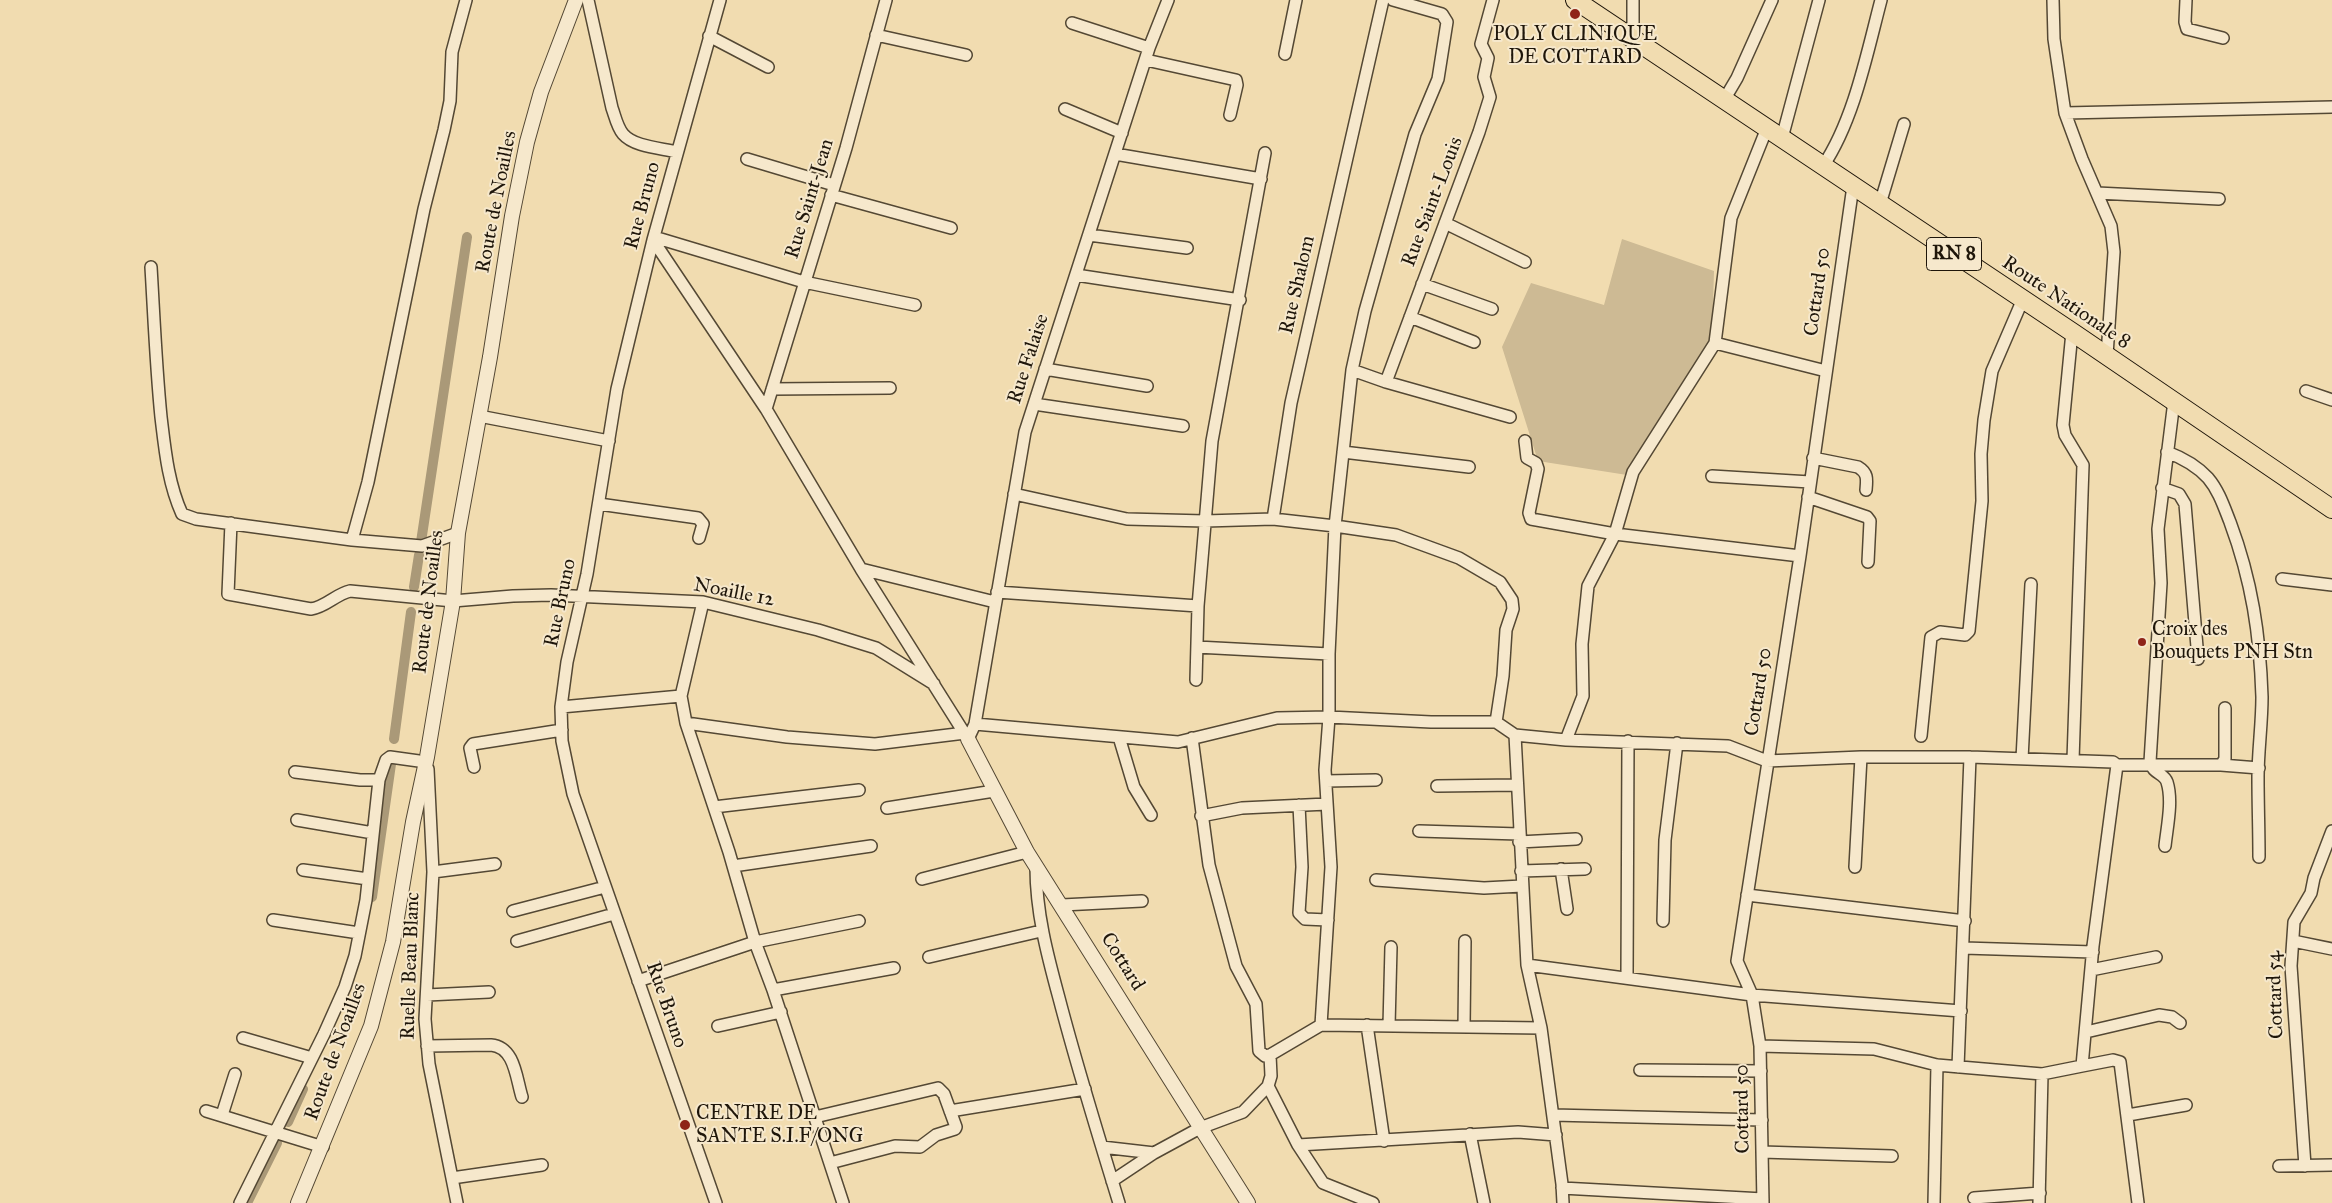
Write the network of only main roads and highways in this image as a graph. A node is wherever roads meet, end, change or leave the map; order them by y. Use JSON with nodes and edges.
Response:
{"nodes":[{"id":1,"x":1575,"y":0,"type":"edge"},
{"id":2,"x":2332,"y":509,"type":"edge"}],
"edges":[{"from":1,"to":2,"type":"main road","name":"Route Nationale 8","number":"RN 8"}]}
